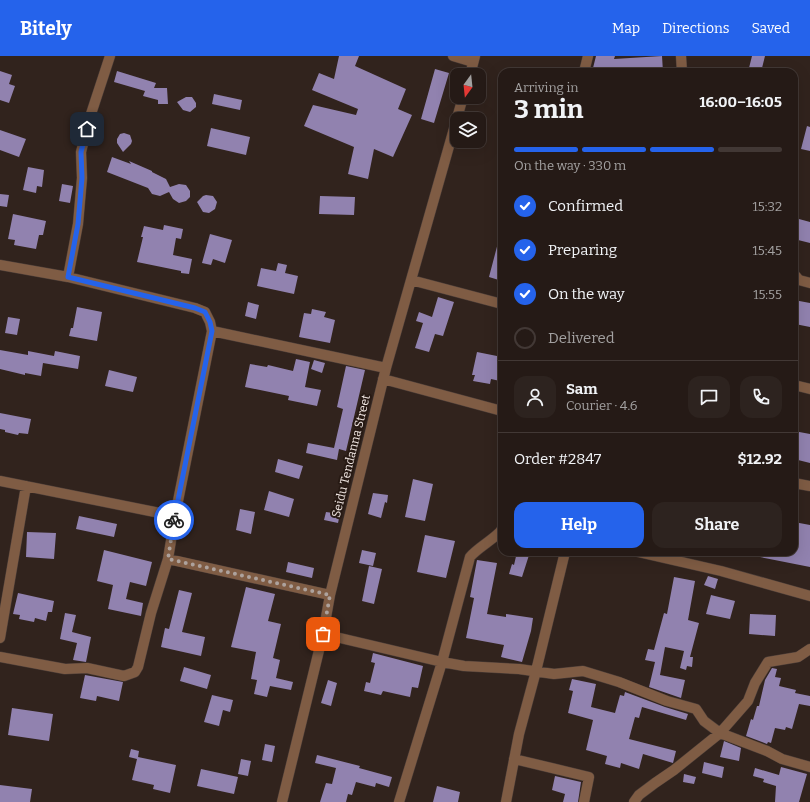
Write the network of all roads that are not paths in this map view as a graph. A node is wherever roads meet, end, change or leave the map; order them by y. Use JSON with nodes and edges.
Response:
{"nodes":[{"id":1,"x":110,"y":56,"type":"edge"},
{"id":2,"x":453,"y":56,"type":"edge"},
{"id":3,"x":588,"y":56,"type":"edge"},
{"id":4,"x":681,"y":56,"type":"edge"},
{"id":5,"x":474,"y":59,"type":"edge"},
{"id":6,"x":585,"y":68,"type":"edge"},
{"id":7,"x":682,"y":68,"type":"edge"},
{"id":8,"x":461,"y":104,"type":"edge"},
{"id":9,"x":0,"y":265,"type":"edge"},
{"id":10,"x":68,"y":277,"type":"junction"},
{"id":11,"x":411,"y":280,"type":"junction"},
{"id":12,"x":798,"y":280,"type":"edge"},
{"id":13,"x":810,"y":283,"type":"edge"},
{"id":14,"x":498,"y":303,"type":"edge"},
{"id":15,"x":212,"y":331,"type":"junction"},
{"id":16,"x":386,"y":368,"type":"junction"},
{"id":17,"x":383,"y":379,"type":"junction"},
{"id":18,"x":798,"y":386,"type":"edge"},
{"id":19,"x":810,"y":389,"type":"edge"},
{"id":20,"x":498,"y":410,"type":"edge"},
{"id":21,"x":0,"y":481,"type":"edge"},
{"id":22,"x":798,"y":484,"type":"edge"},
{"id":23,"x":26,"y":486,"type":"junction"},
{"id":24,"x":810,"y":486,"type":"edge"},
{"id":25,"x":175,"y":516,"type":"junction"},
{"id":26,"x":498,"y":534,"type":"edge"},
{"id":27,"x":564,"y":556,"type":"edge"},
{"id":28,"x":655,"y":556,"type":"edge"},
{"id":29,"x":168,"y":559,"type":"junction"},
{"id":30,"x":330,"y":595,"type":"junction"},
{"id":31,"x":810,"y":596,"type":"edge"},
{"id":32,"x":323,"y":634,"type":"junction"},
{"id":33,"x":0,"y":638,"type":"edge"},
{"id":34,"x":810,"y":649,"type":"edge"},
{"id":35,"x":0,"y":657,"type":"edge"},
{"id":36,"x":442,"y":662,"type":"junction"},
{"id":37,"x":536,"y":671,"type":"junction"},
{"id":38,"x":720,"y":733,"type":"junction"},
{"id":39,"x":514,"y":759,"type":"junction"},
{"id":40,"x":810,"y":767,"type":"edge"},
{"id":41,"x":282,"y":802,"type":"edge"},
{"id":42,"x":399,"y":802,"type":"edge"},
{"id":43,"x":506,"y":802,"type":"edge"},
{"id":44,"x":584,"y":802,"type":"edge"},
{"id":45,"x":634,"y":802,"type":"edge"}],
"edges":[{"from":1,"to":10,"type":"street"},
{"from":2,"to":5,"type":"street"},
{"from":3,"to":6,"type":"street"},
{"from":4,"to":7,"type":"street"},
{"from":8,"to":11,"type":"street","name":"Seidu Tendanna Street"},
{"from":9,"to":10,"type":"street"},
{"from":10,"to":15,"type":"street"},
{"from":11,"to":14,"type":"street"},
{"from":11,"to":16,"type":"street","name":"Seidu Tendanna Street"},
{"from":12,"to":13,"type":"street"},
{"from":15,"to":16,"type":"street"},
{"from":15,"to":25,"type":"street"},
{"from":16,"to":17,"type":"street","name":"Seidu Tendanna Street"},
{"from":17,"to":20,"type":"street"},
{"from":17,"to":30,"type":"street","name":"Seidu Tendanna Street"},
{"from":18,"to":19,"type":"street"},
{"from":21,"to":23,"type":"street"},
{"from":22,"to":24,"type":"street"},
{"from":23,"to":25,"type":"street"},
{"from":23,"to":33,"type":"street"},
{"from":25,"to":29,"type":"street"},
{"from":26,"to":36,"type":"street"},
{"from":27,"to":37,"type":"street"},
{"from":28,"to":31,"type":"street"},
{"from":29,"to":30,"type":"street"},
{"from":29,"to":35,"type":"street"},
{"from":30,"to":32,"type":"street","name":"Seidu Tendanna Street"},
{"from":32,"to":36,"type":"street"},
{"from":32,"to":41,"type":"street","name":"Seidu Tendanna Street"},
{"from":34,"to":38,"type":"street"},
{"from":36,"to":37,"type":"street"},
{"from":36,"to":42,"type":"street"},
{"from":37,"to":38,"type":"street"},
{"from":37,"to":39,"type":"street"},
{"from":38,"to":40,"type":"street"},
{"from":38,"to":45,"type":"street"},
{"from":39,"to":43,"type":"street"},
{"from":39,"to":44,"type":"street"}]}
